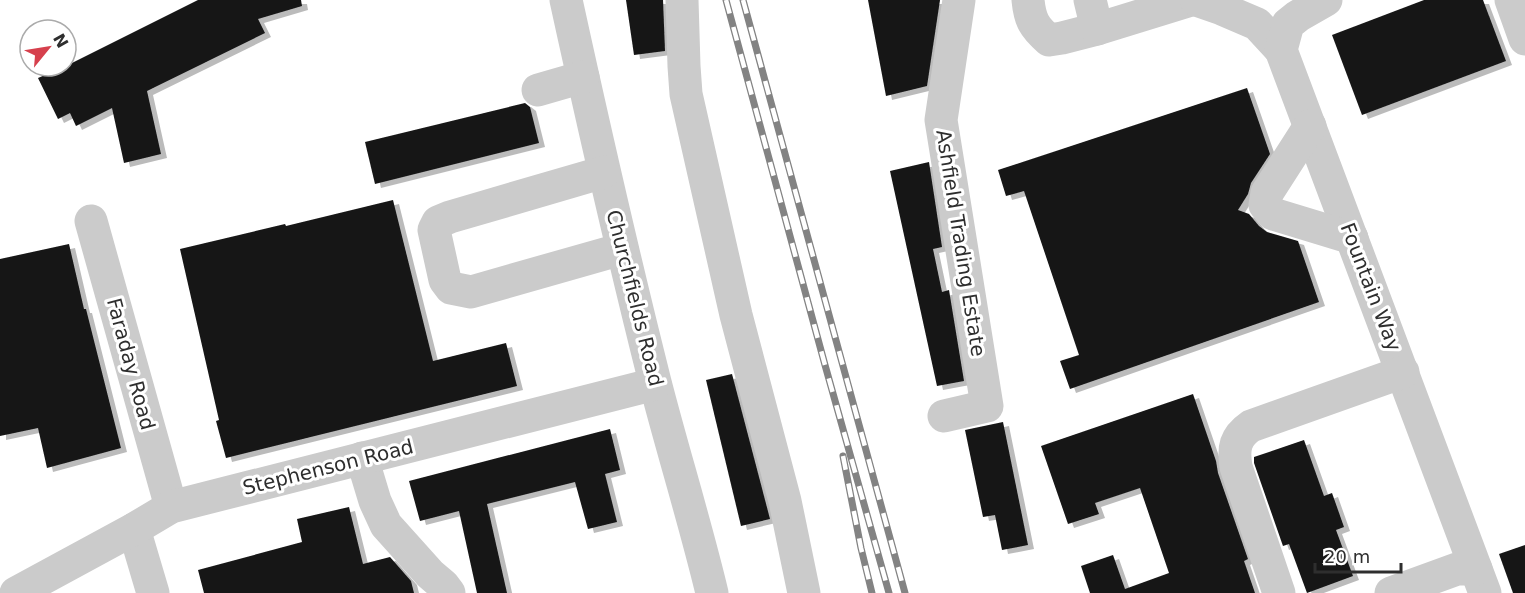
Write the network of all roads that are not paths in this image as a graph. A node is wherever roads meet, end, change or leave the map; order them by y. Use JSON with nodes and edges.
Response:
{"nodes":[{"id":1,"x":566,"y":0,"type":"edge"},
{"id":2,"x":682,"y":0,"type":"edge"},
{"id":3,"x":959,"y":0,"type":"edge"},
{"id":4,"x":1028,"y":0,"type":"edge"},
{"id":5,"x":1326,"y":0,"type":"edge"},
{"id":6,"x":1511,"y":0,"type":"edge"},
{"id":7,"x":1180,"y":2,"type":"edge"},
{"id":8,"x":1094,"y":14,"type":"edge"},
{"id":9,"x":1525,"y":39,"type":"edge"},
{"id":10,"x":1281,"y":50,"type":"junction"},
{"id":11,"x":583,"y":77,"type":"junction"},
{"id":12,"x":538,"y":90,"type":"dead end"},
{"id":13,"x":1310,"y":126,"type":"junction"},
{"id":14,"x":604,"y":172,"type":"junction"},
{"id":15,"x":91,"y":221,"type":"dead end"},
{"id":16,"x":1353,"y":238,"type":"junction"},
{"id":17,"x":622,"y":249,"type":"junction"},
{"id":18,"x":1402,"y":372,"type":"junction"},
{"id":19,"x":656,"y":384,"type":"junction"},
{"id":20,"x":944,"y":416,"type":"dead end"},
{"id":21,"x":362,"y":458,"type":"junction"},
{"id":22,"x":171,"y":507,"type":"junction"},
{"id":23,"x":134,"y":529,"type":"junction"},
{"id":24,"x":1480,"y":581,"type":"edge"},
{"id":25,"x":16,"y":593,"type":"edge"},
{"id":26,"x":153,"y":593,"type":"edge"},
{"id":27,"x":449,"y":593,"type":"edge"},
{"id":28,"x":712,"y":593,"type":"edge"},
{"id":29,"x":804,"y":593,"type":"edge"},
{"id":30,"x":1279,"y":593,"type":"edge"},
{"id":31,"x":1391,"y":593,"type":"edge"}],
"edges":[{"from":1,"to":11,"type":"street","name":"Churchfields Road"},
{"from":2,"to":29,"type":"street"},
{"from":3,"to":20,"type":"street","name":"Ashfield Trading Estate"},
{"from":4,"to":8,"type":"street"},
{"from":5,"to":10,"type":"street"},
{"from":6,"to":9,"type":"street"},
{"from":7,"to":8,"type":"street"},
{"from":7,"to":10,"type":"street"},
{"from":10,"to":13,"type":"street","name":"Fountain Way"},
{"from":11,"to":12,"type":"street"},
{"from":11,"to":14,"type":"street","name":"Churchfields Road"},
{"from":13,"to":16,"type":"street","name":"Fountain Way"},
{"from":13,"to":16,"type":"street"},
{"from":14,"to":17,"type":"street","name":"Churchfields Road"},
{"from":14,"to":17,"type":"street"},
{"from":15,"to":22,"type":"street","name":"Faraday Road"},
{"from":16,"to":18,"type":"street","name":"Fountain Way"},
{"from":17,"to":19,"type":"street","name":"Churchfields Road"},
{"from":18,"to":24,"type":"street","name":"Fountain Way"},
{"from":18,"to":30,"type":"street"},
{"from":19,"to":21,"type":"street","name":"Stephenson Road"},
{"from":19,"to":28,"type":"street","name":"Churchfields Road"},
{"from":21,"to":22,"type":"street","name":"Stephenson Road"},
{"from":21,"to":27,"type":"street"},
{"from":22,"to":23,"type":"street","name":"Stephenson Road"},
{"from":23,"to":25,"type":"street","name":"Stephenson Road"},
{"from":23,"to":26,"type":"street"},
{"from":24,"to":31,"type":"street"}]}
